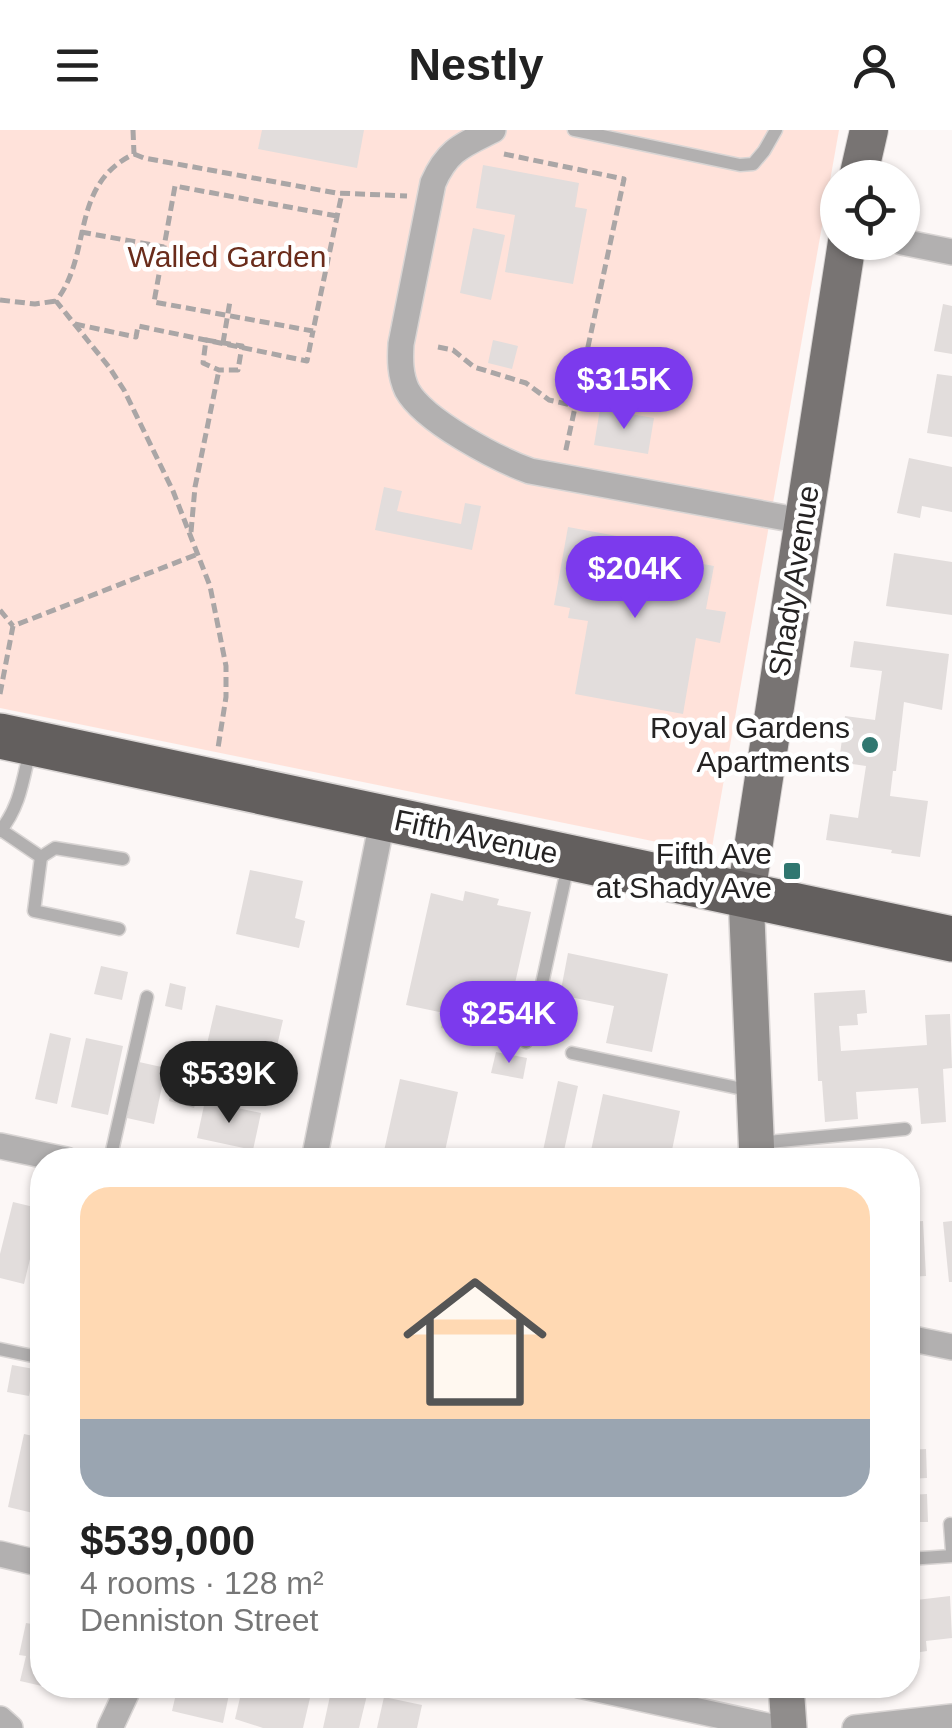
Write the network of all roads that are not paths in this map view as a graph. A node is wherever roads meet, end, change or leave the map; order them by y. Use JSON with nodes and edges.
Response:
{"nodes":[{"id":1,"x":493,"y":130,"type":"edge"},
{"id":2,"x":574,"y":130,"type":"edge"},
{"id":3,"x":776,"y":130,"type":"edge"},
{"id":4,"x":869,"y":130,"type":"edge"},
{"id":5,"x":862,"y":160,"type":"edge"},
{"id":6,"x":920,"y":246,"type":"edge"},
{"id":7,"x":952,"y":252,"type":"edge"},
{"id":8,"x":845,"y":260,"type":"edge"},
{"id":9,"x":802,"y":522,"type":"junction"},
{"id":10,"x":16,"y":739,"type":"edge"},
{"id":11,"x":6,"y":816,"type":"edge"},
{"id":12,"x":383,"y":817,"type":"junction"},
{"id":13,"x":1,"y":830,"type":"edge"},
{"id":14,"x":40,"y":857,"type":"junction"},
{"id":15,"x":570,"y":857,"type":"junction"},
{"id":16,"x":124,"y":860,"type":"dead end"},
{"id":17,"x":746,"y":894,"type":"junction"},
{"id":18,"x":119,"y":929,"type":"dead end"},
{"id":19,"x":952,"y":939,"type":"edge"},
{"id":20,"x":148,"y":997,"type":"dead end"},
{"id":21,"x":526,"y":1042,"type":"dead end"},
{"id":22,"x":572,"y":1053,"type":"dead end"},
{"id":23,"x":754,"y":1091,"type":"junction"},
{"id":24,"x":905,"y":1128,"type":"dead end"},
{"id":25,"x":0,"y":1146,"type":"edge"},
{"id":26,"x":113,"y":1148,"type":"edge"},
{"id":27,"x":316,"y":1148,"type":"edge"},
{"id":28,"x":756,"y":1148,"type":"edge"},
{"id":29,"x":781,"y":1148,"type":"edge"},
{"id":30,"x":30,"y":1152,"type":"edge"},
{"id":31,"x":920,"y":1341,"type":"edge"},
{"id":32,"x":952,"y":1348,"type":"edge"},
{"id":33,"x":0,"y":1349,"type":"edge"},
{"id":34,"x":30,"y":1355,"type":"edge"},
{"id":35,"x":950,"y":1524,"type":"edge"},
{"id":36,"x":952,"y":1553,"type":"edge"},
{"id":37,"x":0,"y":1554,"type":"edge"},
{"id":38,"x":920,"y":1557,"type":"edge"},
{"id":39,"x":30,"y":1561,"type":"edge"},
{"id":40,"x":124,"y":1698,"type":"edge"},
{"id":41,"x":640,"y":1698,"type":"edge"},
{"id":42,"x":787,"y":1698,"type":"edge"},
{"id":43,"x":952,"y":1717,"type":"edge"},
{"id":44,"x":0,"y":1719,"type":"edge"},
{"id":45,"x":10,"y":1728,"type":"edge"},
{"id":46,"x":110,"y":1728,"type":"edge"},
{"id":47,"x":777,"y":1728,"type":"edge"},
{"id":48,"x":788,"y":1728,"type":"edge"},
{"id":49,"x":854,"y":1728,"type":"edge"}],
"edges":[{"from":1,"to":9,"type":"street"},
{"from":2,"to":3,"type":"lane"},
{"from":4,"to":5,"type":"main road"},
{"from":6,"to":7,"type":"street"},
{"from":8,"to":9,"type":"main road","name":"Shady Avenue"},
{"from":9,"to":17,"type":"main road","name":"Shady Avenue"},
{"from":10,"to":11,"type":"lane"},
{"from":10,"to":12,"type":"highway","name":"Fifth Avenue"},
{"from":11,"to":13,"type":"lane"},
{"from":12,"to":15,"type":"highway","name":"Fifth Avenue"},
{"from":12,"to":27,"type":"street"},
{"from":13,"to":14,"type":"lane"},
{"from":14,"to":16,"type":"lane"},
{"from":14,"to":18,"type":"lane"},
{"from":15,"to":17,"type":"highway","name":"Fifth Avenue"},
{"from":15,"to":21,"type":"lane"},
{"from":17,"to":19,"type":"highway","name":"Fifth Avenue"},
{"from":17,"to":23,"type":"main road","name":"Shady Avenue"},
{"from":20,"to":26,"type":"lane"},
{"from":22,"to":23,"type":"lane"},
{"from":23,"to":28,"type":"main road","name":"Shady Avenue"},
{"from":24,"to":29,"type":"lane"},
{"from":25,"to":30,"type":"street"},
{"from":31,"to":32,"type":"street"},
{"from":33,"to":34,"type":"lane"},
{"from":35,"to":36,"type":"lane"},
{"from":36,"to":38,"type":"lane"},
{"from":37,"to":39,"type":"street"},
{"from":40,"to":46,"type":"street"},
{"from":41,"to":47,"type":"street"},
{"from":42,"to":48,"type":"main road"},
{"from":43,"to":49,"type":"street"},
{"from":44,"to":45,"type":"street"}]}
